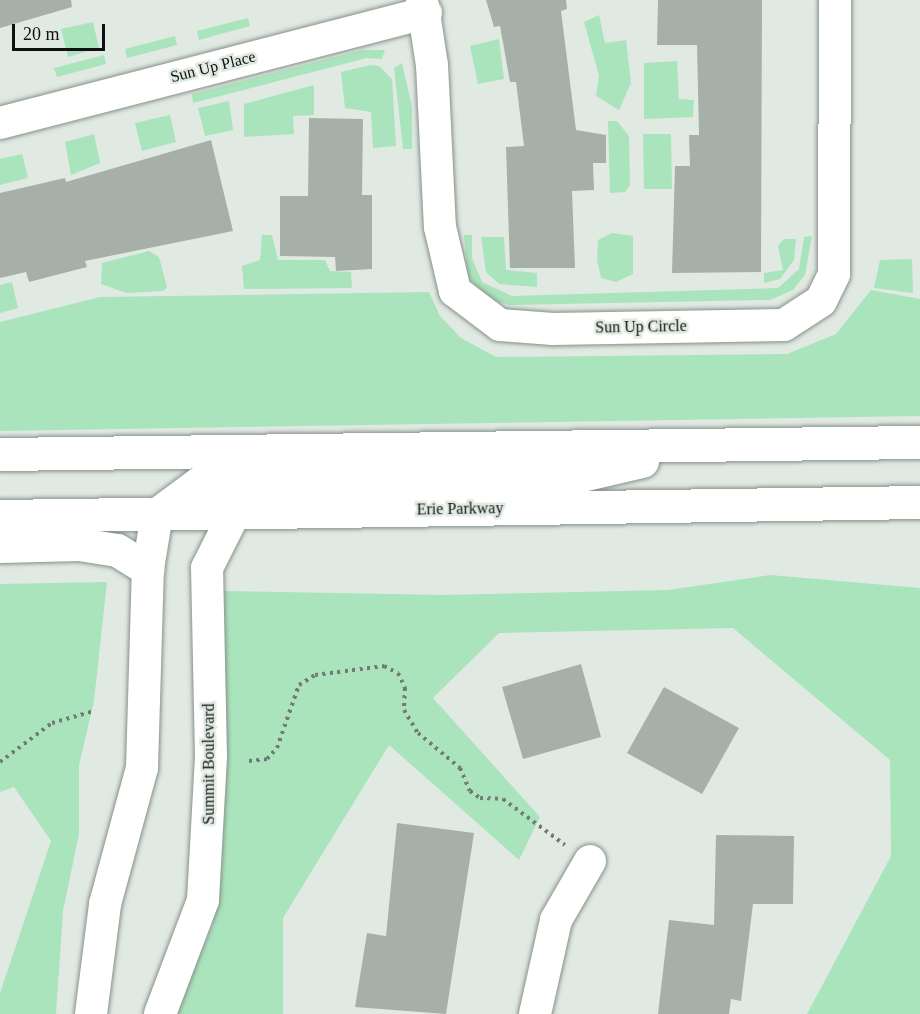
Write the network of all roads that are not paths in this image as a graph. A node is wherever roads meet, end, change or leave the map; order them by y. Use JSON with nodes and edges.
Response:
{"nodes":[{"id":1,"x":835,"y":0,"type":"edge"},
{"id":2,"x":424,"y":7,"type":"edge"},
{"id":3,"x":0,"y":123,"type":"edge"},
{"id":4,"x":920,"y":442,"type":"edge"},
{"id":5,"x":709,"y":446,"type":"junction"},
{"id":6,"x":0,"y":454,"type":"edge"},
{"id":7,"x":920,"y":502,"type":"edge"},
{"id":8,"x":235,"y":512,"type":"junction"},
{"id":9,"x":158,"y":513,"type":"junction"},
{"id":10,"x":0,"y":516,"type":"edge"},
{"id":11,"x":0,"y":546,"type":"edge"},
{"id":12,"x":148,"y":569,"type":"junction"},
{"id":13,"x":590,"y":861,"type":"dead end"},
{"id":14,"x":91,"y":1014,"type":"edge"},
{"id":15,"x":160,"y":1014,"type":"edge"},
{"id":16,"x":535,"y":1014,"type":"edge"}],
"edges":[{"from":1,"to":2,"type":"street","name":"Sun Up Circle"},
{"from":2,"to":3,"type":"street","name":"Sun Up Place"},
{"from":4,"to":5,"type":"main road"},
{"from":5,"to":6,"type":"main road"},
{"from":5,"to":9,"type":"main road"},
{"from":7,"to":8,"type":"main road","name":"Erie Parkway"},
{"from":8,"to":9,"type":"main road","name":"Erie Parkway"},
{"from":8,"to":15,"type":"street","name":"Summit Boulevard"},
{"from":9,"to":10,"type":"main road","name":"Erie Parkway"},
{"from":9,"to":12,"type":"street"},
{"from":11,"to":12,"type":"main road"},
{"from":12,"to":14,"type":"street"},
{"from":13,"to":16,"type":"street"}]}
